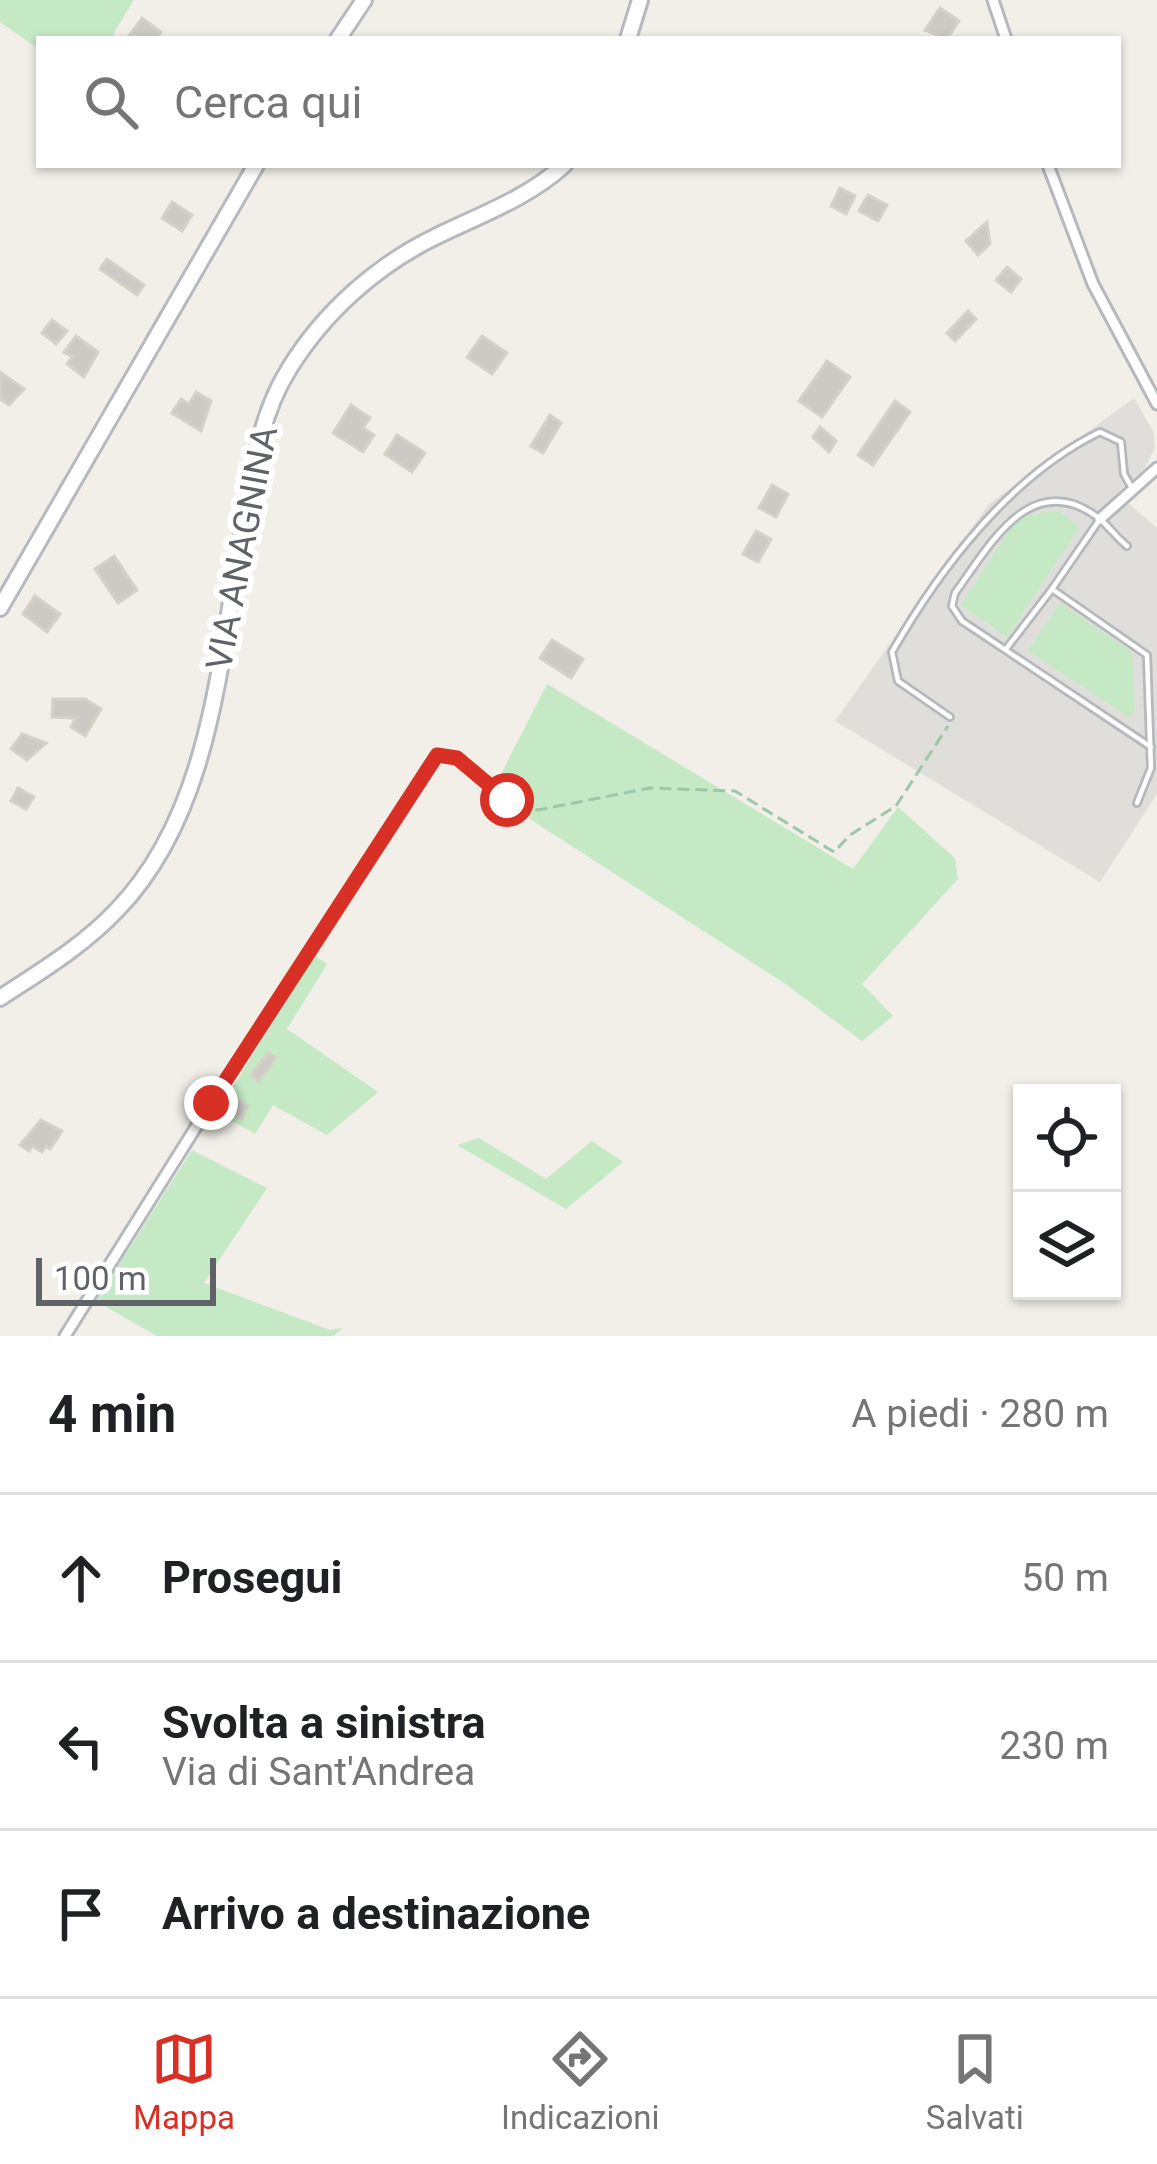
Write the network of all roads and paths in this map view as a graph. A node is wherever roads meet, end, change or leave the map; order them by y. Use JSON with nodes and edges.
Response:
{"nodes":[{"id":1,"x":364,"y":0,"type":"edge"},
{"id":2,"x":640,"y":0,"type":"edge"},
{"id":3,"x":993,"y":0,"type":"edge"},
{"id":4,"x":340,"y":36,"type":"edge"},
{"id":5,"x":629,"y":36,"type":"edge"},
{"id":6,"x":1005,"y":36,"type":"edge"},
{"id":7,"x":254,"y":168,"type":"edge"},
{"id":8,"x":560,"y":168,"type":"edge"},
{"id":9,"x":1049,"y":168,"type":"edge"},
{"id":10,"x":1157,"y":404,"type":"edge"},
{"id":11,"x":1154,"y":475,"type":"edge"},
{"id":12,"x":1136,"y":492,"type":"junction"},
{"id":13,"x":1100,"y":519,"type":"junction"},
{"id":14,"x":1127,"y":546,"type":"dead end"},
{"id":15,"x":1052,"y":589,"type":"junction"},
{"id":16,"x":0,"y":608,"type":"edge"},
{"id":17,"x":1006,"y":649,"type":"junction"},
{"id":18,"x":950,"y":717,"type":"joint"},
{"id":19,"x":1151,"y":747,"type":"junction"},
{"id":20,"x":1137,"y":803,"type":"dead end"},
{"id":21,"x":0,"y":998,"type":"edge"},
{"id":22,"x":211,"y":1103,"type":"joint"},
{"id":23,"x":65,"y":1336,"type":"edge"}],
"edges":[{"from":1,"to":4,"type":"main road"},
{"from":2,"to":5,"type":"main road"},
{"from":3,"to":6,"type":"street"},
{"from":7,"to":16,"type":"main road"},
{"from":8,"to":21,"type":"main road","name":"VIA ANAGNINA"},
{"from":9,"to":10,"type":"street"},
{"from":11,"to":12,"type":"street"},
{"from":12,"to":13,"type":"street"},
{"from":12,"to":18,"type":"lane"},
{"from":13,"to":14,"type":"lane"},
{"from":13,"to":15,"type":"lane"},
{"from":13,"to":17,"type":"lane"},
{"from":15,"to":17,"type":"lane"},
{"from":15,"to":19,"type":"lane"},
{"from":17,"to":19,"type":"lane"},
{"from":18,"to":22,"type":"path"},
{"from":19,"to":20,"type":"lane"},
{"from":22,"to":23,"type":"street"}]}
